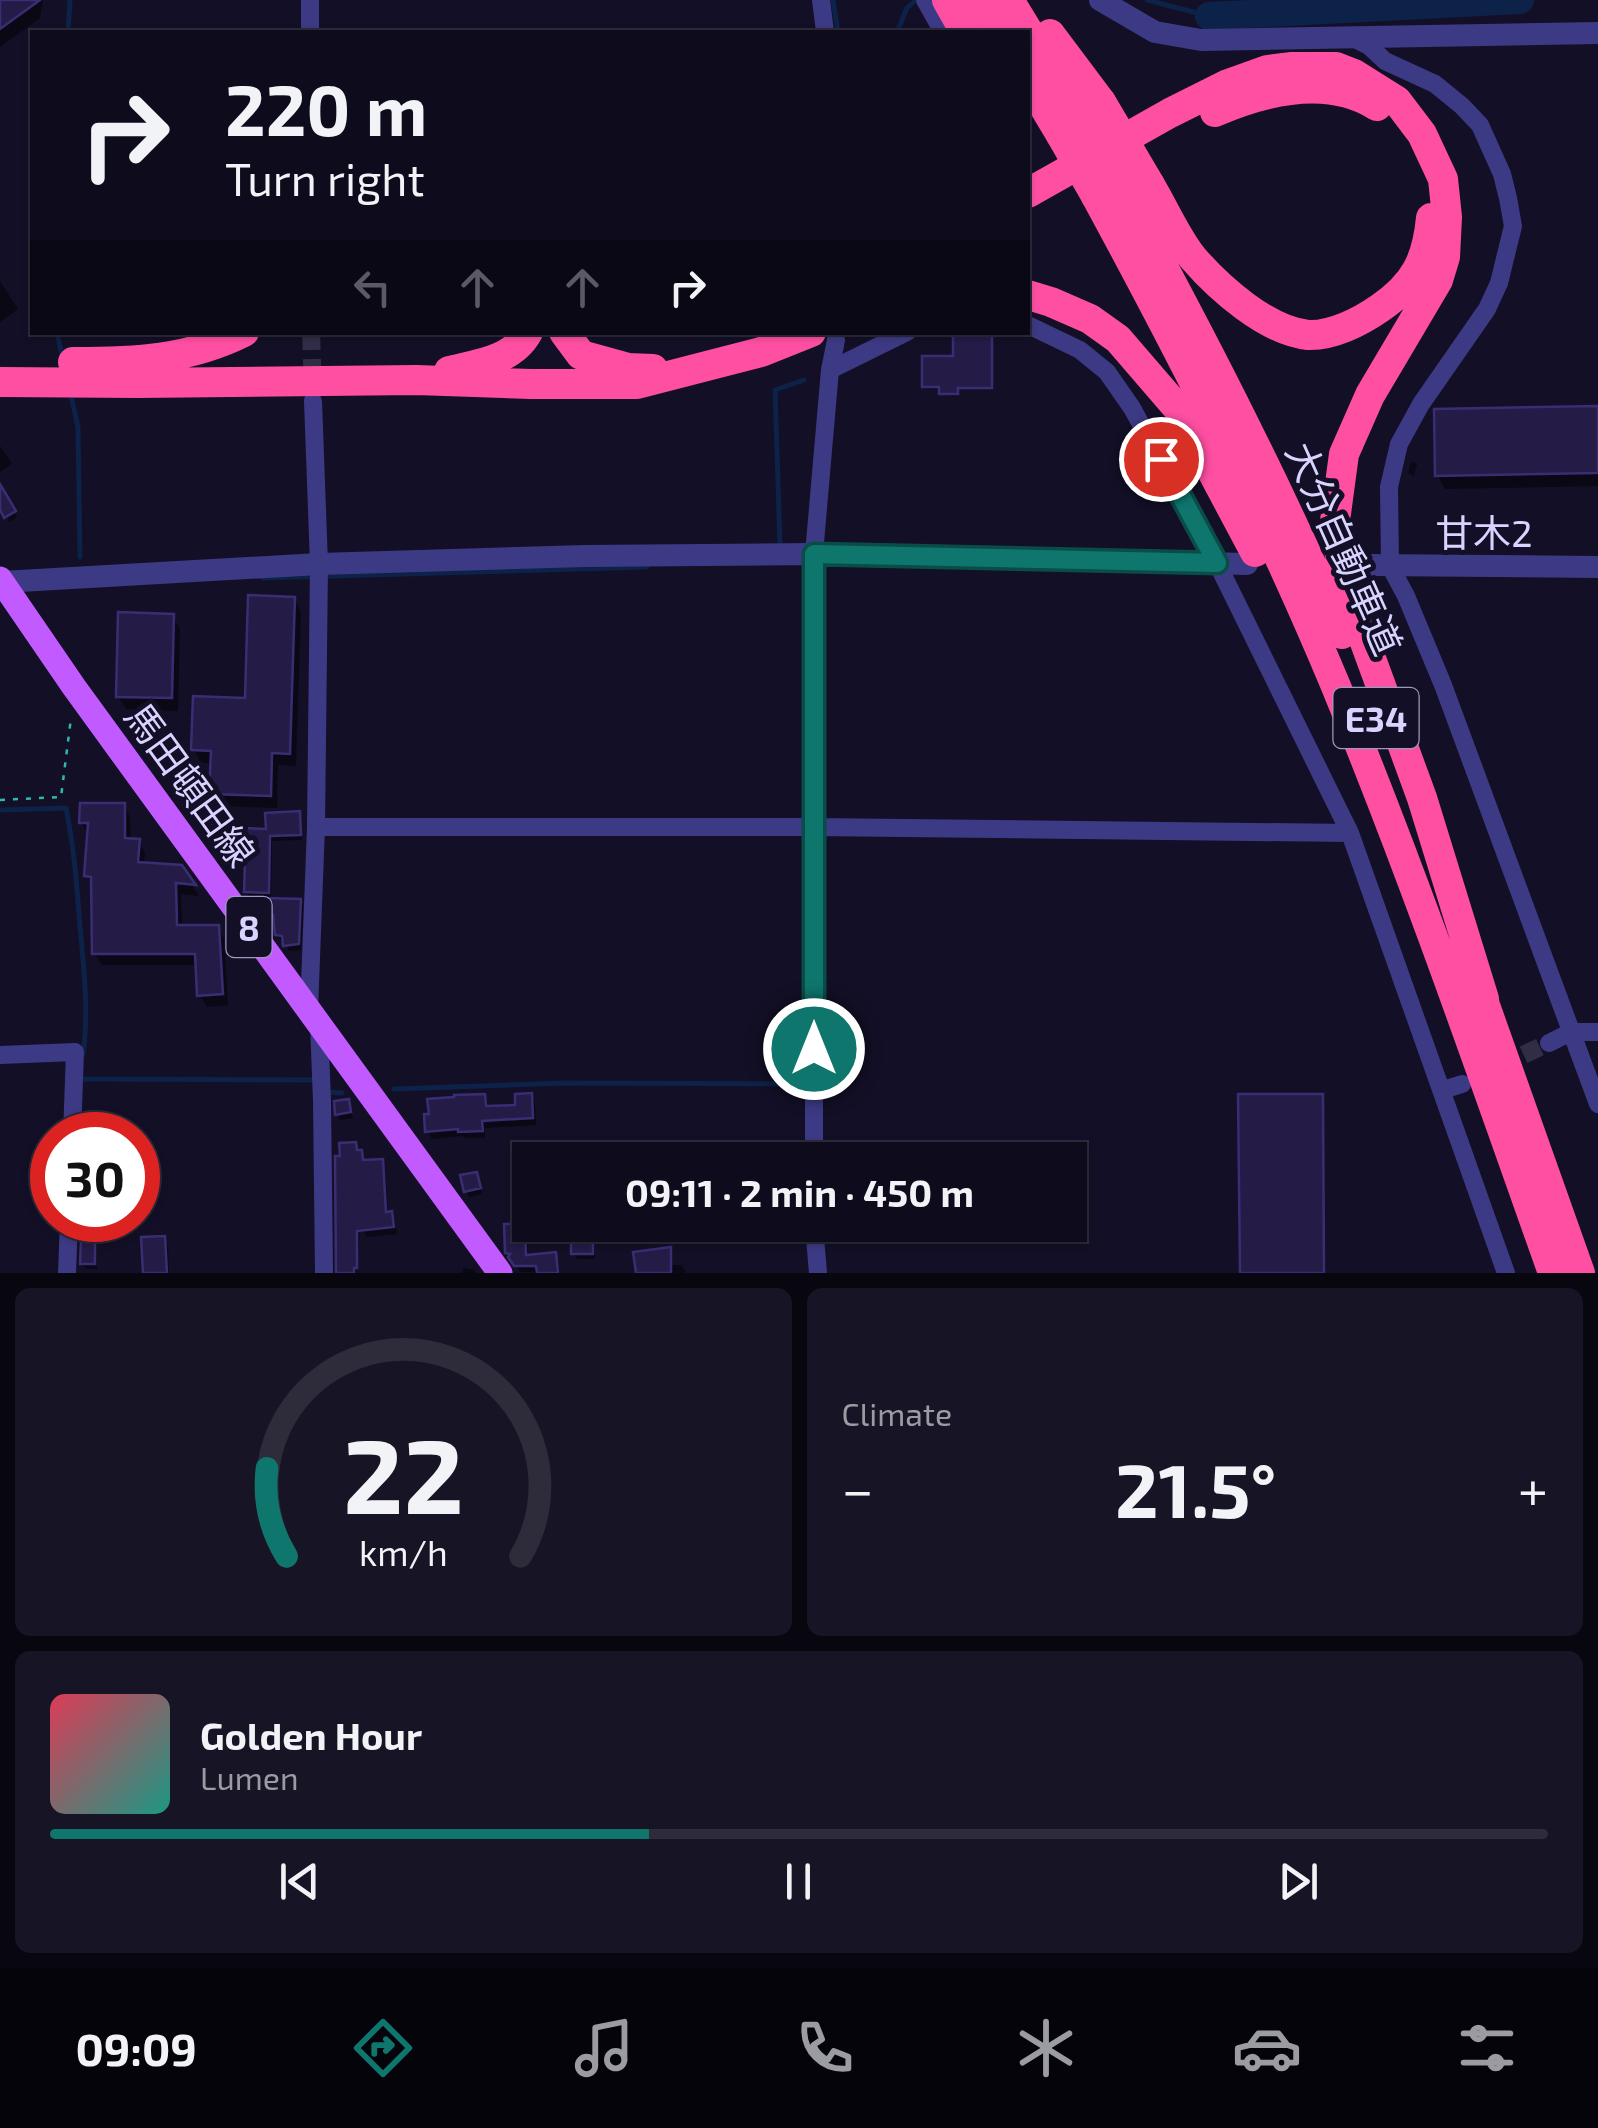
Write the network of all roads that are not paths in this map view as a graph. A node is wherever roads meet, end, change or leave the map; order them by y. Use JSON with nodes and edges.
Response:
{"nodes":[{"id":1,"x":310,"y":0,"type":"edge"},
{"id":2,"x":821,"y":0,"type":"edge"},
{"id":3,"x":1024,"y":0,"type":"edge"},
{"id":4,"x":1100,"y":0,"type":"edge"},
{"id":5,"x":310,"y":30,"type":"edge"},
{"id":6,"x":825,"y":30,"type":"edge"},
{"id":7,"x":1598,"y":33,"type":"edge"},
{"id":8,"x":1350,"y":36,"type":"junction"},
{"id":9,"x":1030,"y":73,"type":"edge"},
{"id":10,"x":1030,"y":81,"type":"edge"},
{"id":11,"x":1082,"y":120,"type":"junction"},
{"id":12,"x":1122,"y":188,"type":"junction"},
{"id":13,"x":1030,"y":193,"type":"edge"},
{"id":14,"x":1030,"y":213,"type":"edge"},
{"id":15,"x":1030,"y":297,"type":"edge"},
{"id":16,"x":1030,"y":326,"type":"edge"},
{"id":17,"x":236,"y":335,"type":"edge"},
{"id":18,"x":526,"y":335,"type":"edge"},
{"id":19,"x":566,"y":335,"type":"edge"},
{"id":20,"x":901,"y":335,"type":"edge"},
{"id":21,"x":823,"y":336,"type":"edge"},
{"id":22,"x":0,"y":362,"type":"edge"},
{"id":23,"x":686,"y":370,"type":"junction"},
{"id":24,"x":830,"y":370,"type":"junction"},
{"id":25,"x":416,"y":380,"type":"junction"},
{"id":26,"x":0,"y":382,"type":"edge"},
{"id":27,"x":313,"y":401,"type":"tunnel mouth"},
{"id":28,"x":814,"y":554,"type":"junction"},
{"id":29,"x":1217,"y":563,"type":"junction"},
{"id":30,"x":318,"y":564,"type":"junction"},
{"id":31,"x":1247,"y":564,"type":"dead end"},
{"id":32,"x":1380,"y":566,"type":"junction"},
{"id":33,"x":1598,"y":567,"type":"edge"},
{"id":34,"x":1,"y":580,"type":"edge"},
{"id":35,"x":1384,"y":810,"type":"junction"},
{"id":36,"x":316,"y":826,"type":"junction"},
{"id":37,"x":813,"y":827,"type":"junction"},
{"id":38,"x":1350,"y":833,"type":"junction"},
{"id":39,"x":1484,"y":999,"type":"junction"},
{"id":40,"x":314,"y":1017,"type":"junction"},
{"id":41,"x":1571,"y":1032,"type":"junction"},
{"id":42,"x":1598,"y":1032,"type":"edge"},
{"id":43,"x":1549,"y":1043,"type":"tunnel mouth"},
{"id":44,"x":0,"y":1056,"type":"edge"},
{"id":45,"x":1462,"y":1084,"type":"dead end"},
{"id":46,"x":1442,"y":1090,"type":"junction"},
{"id":47,"x":1598,"y":1104,"type":"edge"},
{"id":48,"x":73,"y":1112,"type":"edge"},
{"id":49,"x":814,"y":1142,"type":"edge"},
{"id":50,"x":68,"y":1242,"type":"edge"},
{"id":51,"x":815,"y":1242,"type":"edge"},
{"id":52,"x":67,"y":1273,"type":"edge"},
{"id":53,"x":324,"y":1273,"type":"edge"},
{"id":54,"x":500,"y":1273,"type":"edge"},
{"id":55,"x":818,"y":1273,"type":"edge"},
{"id":56,"x":1506,"y":1273,"type":"edge"},
{"id":57,"x":1553,"y":1273,"type":"edge"},
{"id":58,"x":1580,"y":1273,"type":"edge"}],
"edges":[{"from":1,"to":5,"type":"street"},
{"from":2,"to":6,"type":"street"},
{"from":3,"to":11,"type":"highway"},
{"from":4,"to":8,"type":"street"},
{"from":7,"to":8,"type":"street"},
{"from":8,"to":32,"type":"street"},
{"from":9,"to":11,"type":"highway","name":"大分自動車道","number":"E34"},
{"from":10,"to":11,"type":"highway","name":"大分自動車道","number":"E34"},
{"from":11,"to":12,"type":"highway","name":"大分自動車道","number":"E34","bridge":true},
{"from":12,"to":14,"type":"highway"},
{"from":12,"to":35,"type":"highway","name":"大分自動車道","number":"E34"},
{"from":12,"to":39,"type":"highway","name":"大分自動車道","number":"E34"},
{"from":13,"to":39,"type":"highway"},
{"from":15,"to":35,"type":"highway"},
{"from":16,"to":29,"type":"street"},
{"from":17,"to":22,"type":"highway"},
{"from":18,"to":25,"type":"highway"},
{"from":19,"to":23,"type":"highway"},
{"from":20,"to":24,"type":"street"},
{"from":21,"to":23,"type":"highway"},
{"from":21,"to":24,"type":"street"},
{"from":23,"to":25,"type":"highway"},
{"from":24,"to":28,"type":"street"},
{"from":25,"to":26,"type":"highway"},
{"from":27,"to":30,"type":"street"},
{"from":28,"to":29,"type":"street"},
{"from":28,"to":30,"type":"street"},
{"from":28,"to":37,"type":"street"},
{"from":29,"to":31,"type":"street"},
{"from":29,"to":38,"type":"street"},
{"from":30,"to":34,"type":"street"},
{"from":30,"to":36,"type":"street"},
{"from":32,"to":33,"type":"street","name":"甘木2"},
{"from":32,"to":41,"type":"street"},
{"from":34,"to":40,"type":"main road","name":"馬田頓田線","number":"8"},
{"from":35,"to":57,"type":"highway","name":"大分自動車道","number":"E34"},
{"from":36,"to":37,"type":"street"},
{"from":36,"to":40,"type":"street"},
{"from":37,"to":38,"type":"street"},
{"from":37,"to":49,"type":"street"},
{"from":38,"to":46,"type":"street"},
{"from":39,"to":58,"type":"highway","name":"大分自動車道","number":"E34"},
{"from":40,"to":53,"type":"street"},
{"from":40,"to":54,"type":"main road","name":"馬田頓田線","number":"8"},
{"from":41,"to":42,"type":"street"},
{"from":41,"to":43,"type":"street"},
{"from":41,"to":47,"type":"street"},
{"from":44,"to":48,"type":"street"},
{"from":45,"to":46,"type":"street"},
{"from":46,"to":56,"type":"street"},
{"from":50,"to":52,"type":"street"},
{"from":51,"to":55,"type":"street"}]}
